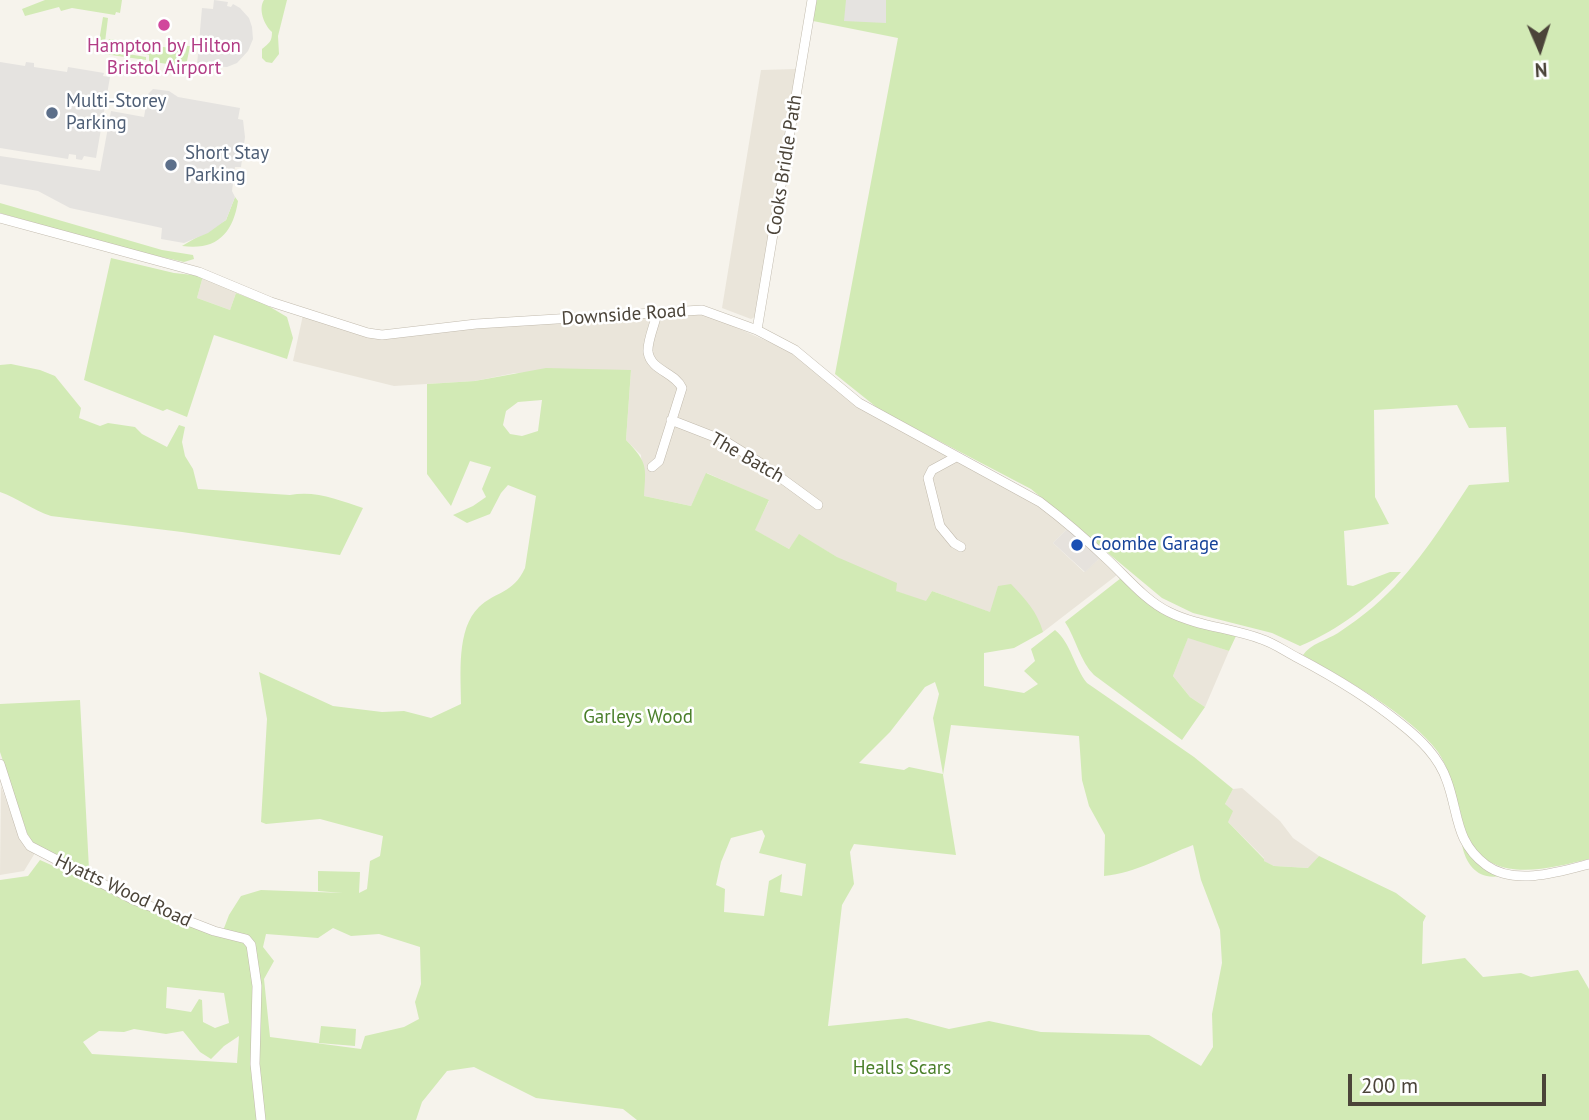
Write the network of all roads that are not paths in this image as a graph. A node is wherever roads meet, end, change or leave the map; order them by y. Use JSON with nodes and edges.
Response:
{"nodes":[{"id":1,"x":812,"y":0,"type":"edge"},
{"id":2,"x":0,"y":218,"type":"edge"},
{"id":3,"x":657,"y":313,"type":"junction"},
{"id":4,"x":757,"y":330,"type":"junction"},
{"id":5,"x":671,"y":420,"type":"junction"},
{"id":6,"x":956,"y":457,"type":"junction"},
{"id":7,"x":652,"y":467,"type":"dead end"},
{"id":8,"x":818,"y":505,"type":"dead end"},
{"id":9,"x":961,"y":547,"type":"dead end"},
{"id":10,"x":0,"y":764,"type":"edge"},
{"id":11,"x":1589,"y":864,"type":"edge"},
{"id":12,"x":261,"y":1120,"type":"edge"}],
"edges":[{"from":1,"to":4,"type":"street","name":"Cooks Bridle Path"},
{"from":2,"to":3,"type":"street","name":"Downside Road"},
{"from":3,"to":4,"type":"street","name":"Downside Road"},
{"from":3,"to":5,"type":"street"},
{"from":4,"to":6,"type":"street","name":"Downside Road"},
{"from":5,"to":7,"type":"street"},
{"from":5,"to":8,"type":"street","name":"The Batch"},
{"from":6,"to":9,"type":"street"},
{"from":6,"to":11,"type":"street","name":"Downside Road"},
{"from":10,"to":12,"type":"street","name":"Hyatts Wood Road"}]}
